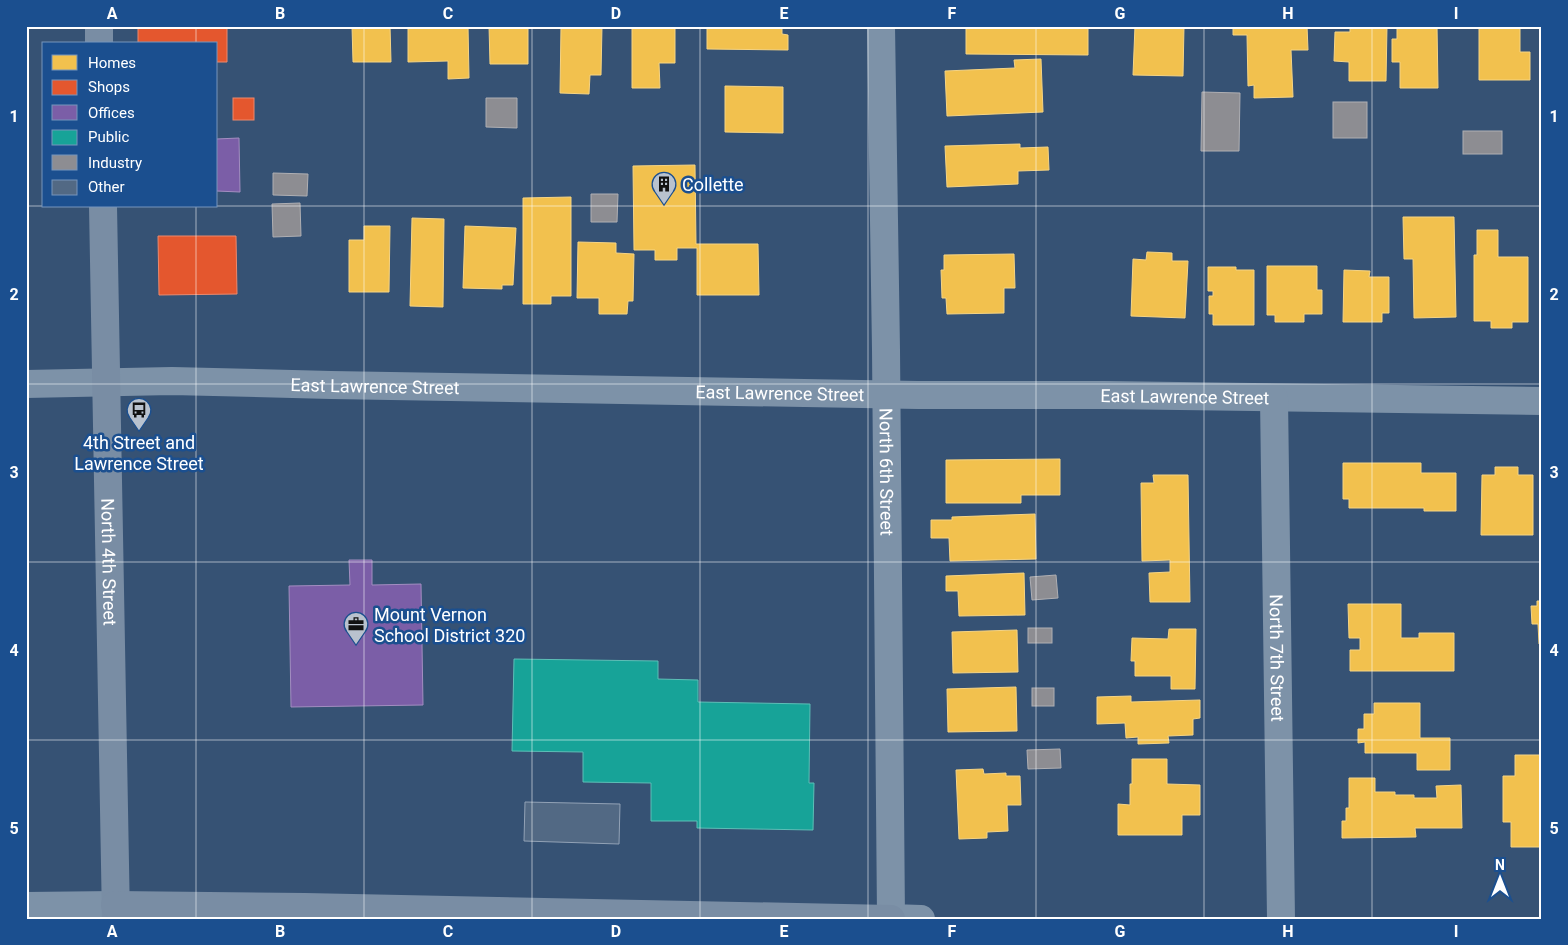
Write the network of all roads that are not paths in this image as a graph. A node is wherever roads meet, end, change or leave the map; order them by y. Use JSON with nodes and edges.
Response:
{"nodes":[{"id":1,"x":99,"y":26,"type":"edge"},
{"id":2,"x":881,"y":26,"type":"edge"},
{"id":3,"x":99,"y":42,"type":"edge"},
{"id":4,"x":103,"y":208,"type":"edge"},
{"id":5,"x":107,"y":382,"type":"junction"},
{"id":6,"x":26,"y":384,"type":"edge"},
{"id":7,"x":886,"y":394,"type":"junction"},
{"id":8,"x":1274,"y":398,"type":"junction"},
{"id":9,"x":1542,"y":401,"type":"edge"},
{"id":10,"x":26,"y":906,"type":"edge"},
{"id":11,"x":116,"y":912,"type":"edge"},
{"id":12,"x":505,"y":915,"type":"edge"},
{"id":13,"x":891,"y":918,"type":"edge"},
{"id":14,"x":921,"y":919,"type":"edge"},
{"id":15,"x":1281,"y":919,"type":"edge"}],
"edges":[{"from":1,"to":3,"type":"street"},
{"from":2,"to":7,"type":"street","name":"North 6th Street"},
{"from":4,"to":5,"type":"street","name":"North 4th Street"},
{"from":5,"to":6,"type":"street","name":"East Lawrence Street"},
{"from":5,"to":7,"type":"street","name":"East Lawrence Street"},
{"from":5,"to":11,"type":"street","name":"North 4th Street"},
{"from":7,"to":8,"type":"street","name":"East Lawrence Street"},
{"from":7,"to":13,"type":"street","name":"North 6th Street"},
{"from":8,"to":9,"type":"street","name":"East Lawrence Street"},
{"from":8,"to":15,"type":"street","name":"North 7th Street"},
{"from":10,"to":11,"type":"street"},
{"from":11,"to":12,"type":"street"},
{"from":12,"to":13,"type":"street"},
{"from":13,"to":14,"type":"street"}]}
